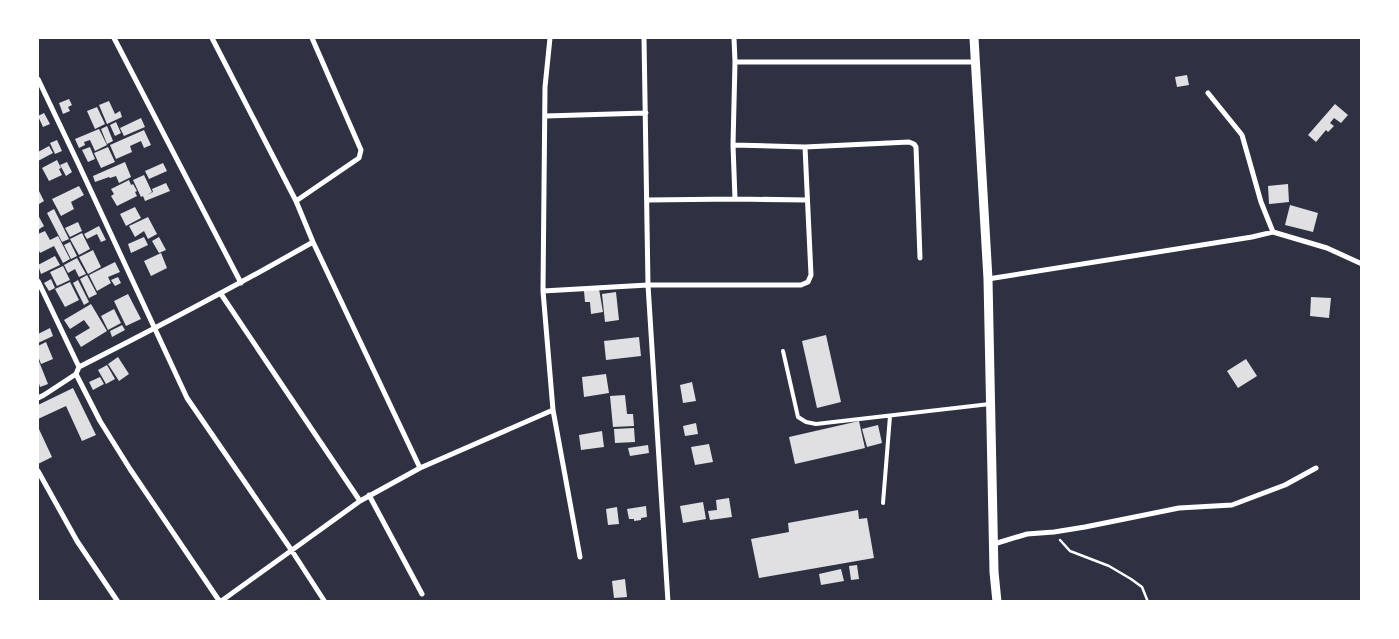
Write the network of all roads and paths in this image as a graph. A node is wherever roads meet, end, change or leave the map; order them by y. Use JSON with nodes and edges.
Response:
{"nodes":[{"id":1,"x":114,"y":38,"type":"edge"},
{"id":2,"x":212,"y":38,"type":"edge"},
{"id":3,"x":312,"y":38,"type":"edge"},
{"id":4,"x":550,"y":38,"type":"edge"},
{"id":5,"x":644,"y":38,"type":"edge"},
{"id":6,"x":734,"y":38,"type":"edge"},
{"id":7,"x":974,"y":38,"type":"edge"},
{"id":8,"x":736,"y":62,"type":"junction"},
{"id":9,"x":976,"y":62,"type":"junction"},
{"id":10,"x":38,"y":79,"type":"edge"},
{"id":11,"x":1208,"y":93,"type":"dead end"},
{"id":12,"x":646,"y":113,"type":"junction"},
{"id":13,"x":545,"y":116,"type":"junction"},
{"id":14,"x":733,"y":146,"type":"junction"},
{"id":15,"x":805,"y":147,"type":"junction"},
{"id":16,"x":735,"y":199,"type":"junction"},
{"id":17,"x":648,"y":200,"type":"junction"},
{"id":18,"x":807,"y":200,"type":"junction"},
{"id":19,"x":296,"y":201,"type":"junction"},
{"id":20,"x":1273,"y":232,"type":"junction"},
{"id":21,"x":313,"y":242,"type":"junction"},
{"id":22,"x":920,"y":258,"type":"dead end"},
{"id":23,"x":1362,"y":264,"type":"edge"},
{"id":24,"x":988,"y":279,"type":"junction"},
{"id":25,"x":38,"y":281,"type":"edge"},
{"id":26,"x":241,"y":283,"type":"junction"},
{"id":27,"x":648,"y":285,"type":"junction"},
{"id":28,"x":543,"y":291,"type":"junction"},
{"id":29,"x":221,"y":294,"type":"junction"},
{"id":30,"x":154,"y":329,"type":"junction"},
{"id":31,"x":783,"y":351,"type":"dead end"},
{"id":32,"x":79,"y":367,"type":"junction"},
{"id":33,"x":76,"y":374,"type":"junction"},
{"id":34,"x":38,"y":398,"type":"edge"},
{"id":35,"x":990,"y":404,"type":"junction"},
{"id":36,"x":553,"y":410,"type":"junction"},
{"id":37,"x":890,"y":416,"type":"junction"},
{"id":38,"x":420,"y":468,"type":"junction"},
{"id":39,"x":1316,"y":468,"type":"dead end"},
{"id":40,"x":38,"y":471,"type":"edge"},
{"id":41,"x":369,"y":495,"type":"junction"},
{"id":42,"x":360,"y":501,"type":"junction"},
{"id":43,"x":883,"y":503,"type":"dead end"},
{"id":44,"x":1054,"y":532,"type":"junction"},
{"id":45,"x":994,"y":544,"type":"junction"},
{"id":46,"x":292,"y":551,"type":"junction"},
{"id":47,"x":580,"y":557,"type":"dead end"},
{"id":48,"x":422,"y":594,"type":"dead end"},
{"id":49,"x":118,"y":602,"type":"edge"},
{"id":50,"x":220,"y":602,"type":"edge"},
{"id":51,"x":325,"y":602,"type":"edge"},
{"id":52,"x":668,"y":602,"type":"edge"},
{"id":53,"x":997,"y":602,"type":"edge"},
{"id":54,"x":1148,"y":602,"type":"edge"}],
"edges":[{"from":1,"to":26,"type":"street"},
{"from":2,"to":19,"type":"street"},
{"from":3,"to":19,"type":"street"},
{"from":4,"to":13,"type":"street"},
{"from":5,"to":12,"type":"street"},
{"from":6,"to":8,"type":"street"},
{"from":7,"to":9,"type":"street"},
{"from":8,"to":9,"type":"street"},
{"from":8,"to":14,"type":"street"},
{"from":9,"to":24,"type":"street"},
{"from":10,"to":30,"type":"street"},
{"from":11,"to":20,"type":"street"},
{"from":12,"to":13,"type":"street"},
{"from":12,"to":17,"type":"street"},
{"from":13,"to":28,"type":"street"},
{"from":14,"to":15,"type":"street"},
{"from":14,"to":16,"type":"street"},
{"from":15,"to":18,"type":"street"},
{"from":15,"to":22,"type":"street"},
{"from":16,"to":17,"type":"street"},
{"from":16,"to":18,"type":"street"},
{"from":17,"to":27,"type":"street"},
{"from":18,"to":27,"type":"street"},
{"from":19,"to":21,"type":"street"},
{"from":20,"to":23,"type":"street"},
{"from":20,"to":24,"type":"street"},
{"from":21,"to":26,"type":"street"},
{"from":21,"to":38,"type":"street"},
{"from":24,"to":35,"type":"street"},
{"from":25,"to":32,"type":"street"},
{"from":26,"to":29,"type":"street"},
{"from":27,"to":28,"type":"street"},
{"from":27,"to":52,"type":"street"},
{"from":28,"to":36,"type":"street"},
{"from":29,"to":30,"type":"street"},
{"from":29,"to":42,"type":"street"},
{"from":30,"to":32,"type":"street"},
{"from":30,"to":46,"type":"street"},
{"from":31,"to":37,"type":"lane"},
{"from":32,"to":33,"type":"street"},
{"from":33,"to":34,"type":"street"},
{"from":33,"to":50,"type":"street"},
{"from":35,"to":37,"type":"lane"},
{"from":35,"to":45,"type":"street"},
{"from":36,"to":38,"type":"street"},
{"from":36,"to":47,"type":"street"},
{"from":37,"to":43,"type":"lane"},
{"from":38,"to":41,"type":"street"},
{"from":39,"to":44,"type":"street"},
{"from":40,"to":49,"type":"street"},
{"from":41,"to":42,"type":"street"},
{"from":41,"to":48,"type":"street"},
{"from":42,"to":46,"type":"street"},
{"from":44,"to":45,"type":"street"},
{"from":44,"to":54,"type":"path"},
{"from":45,"to":53,"type":"street"},
{"from":46,"to":50,"type":"street"},
{"from":46,"to":51,"type":"street"}]}
